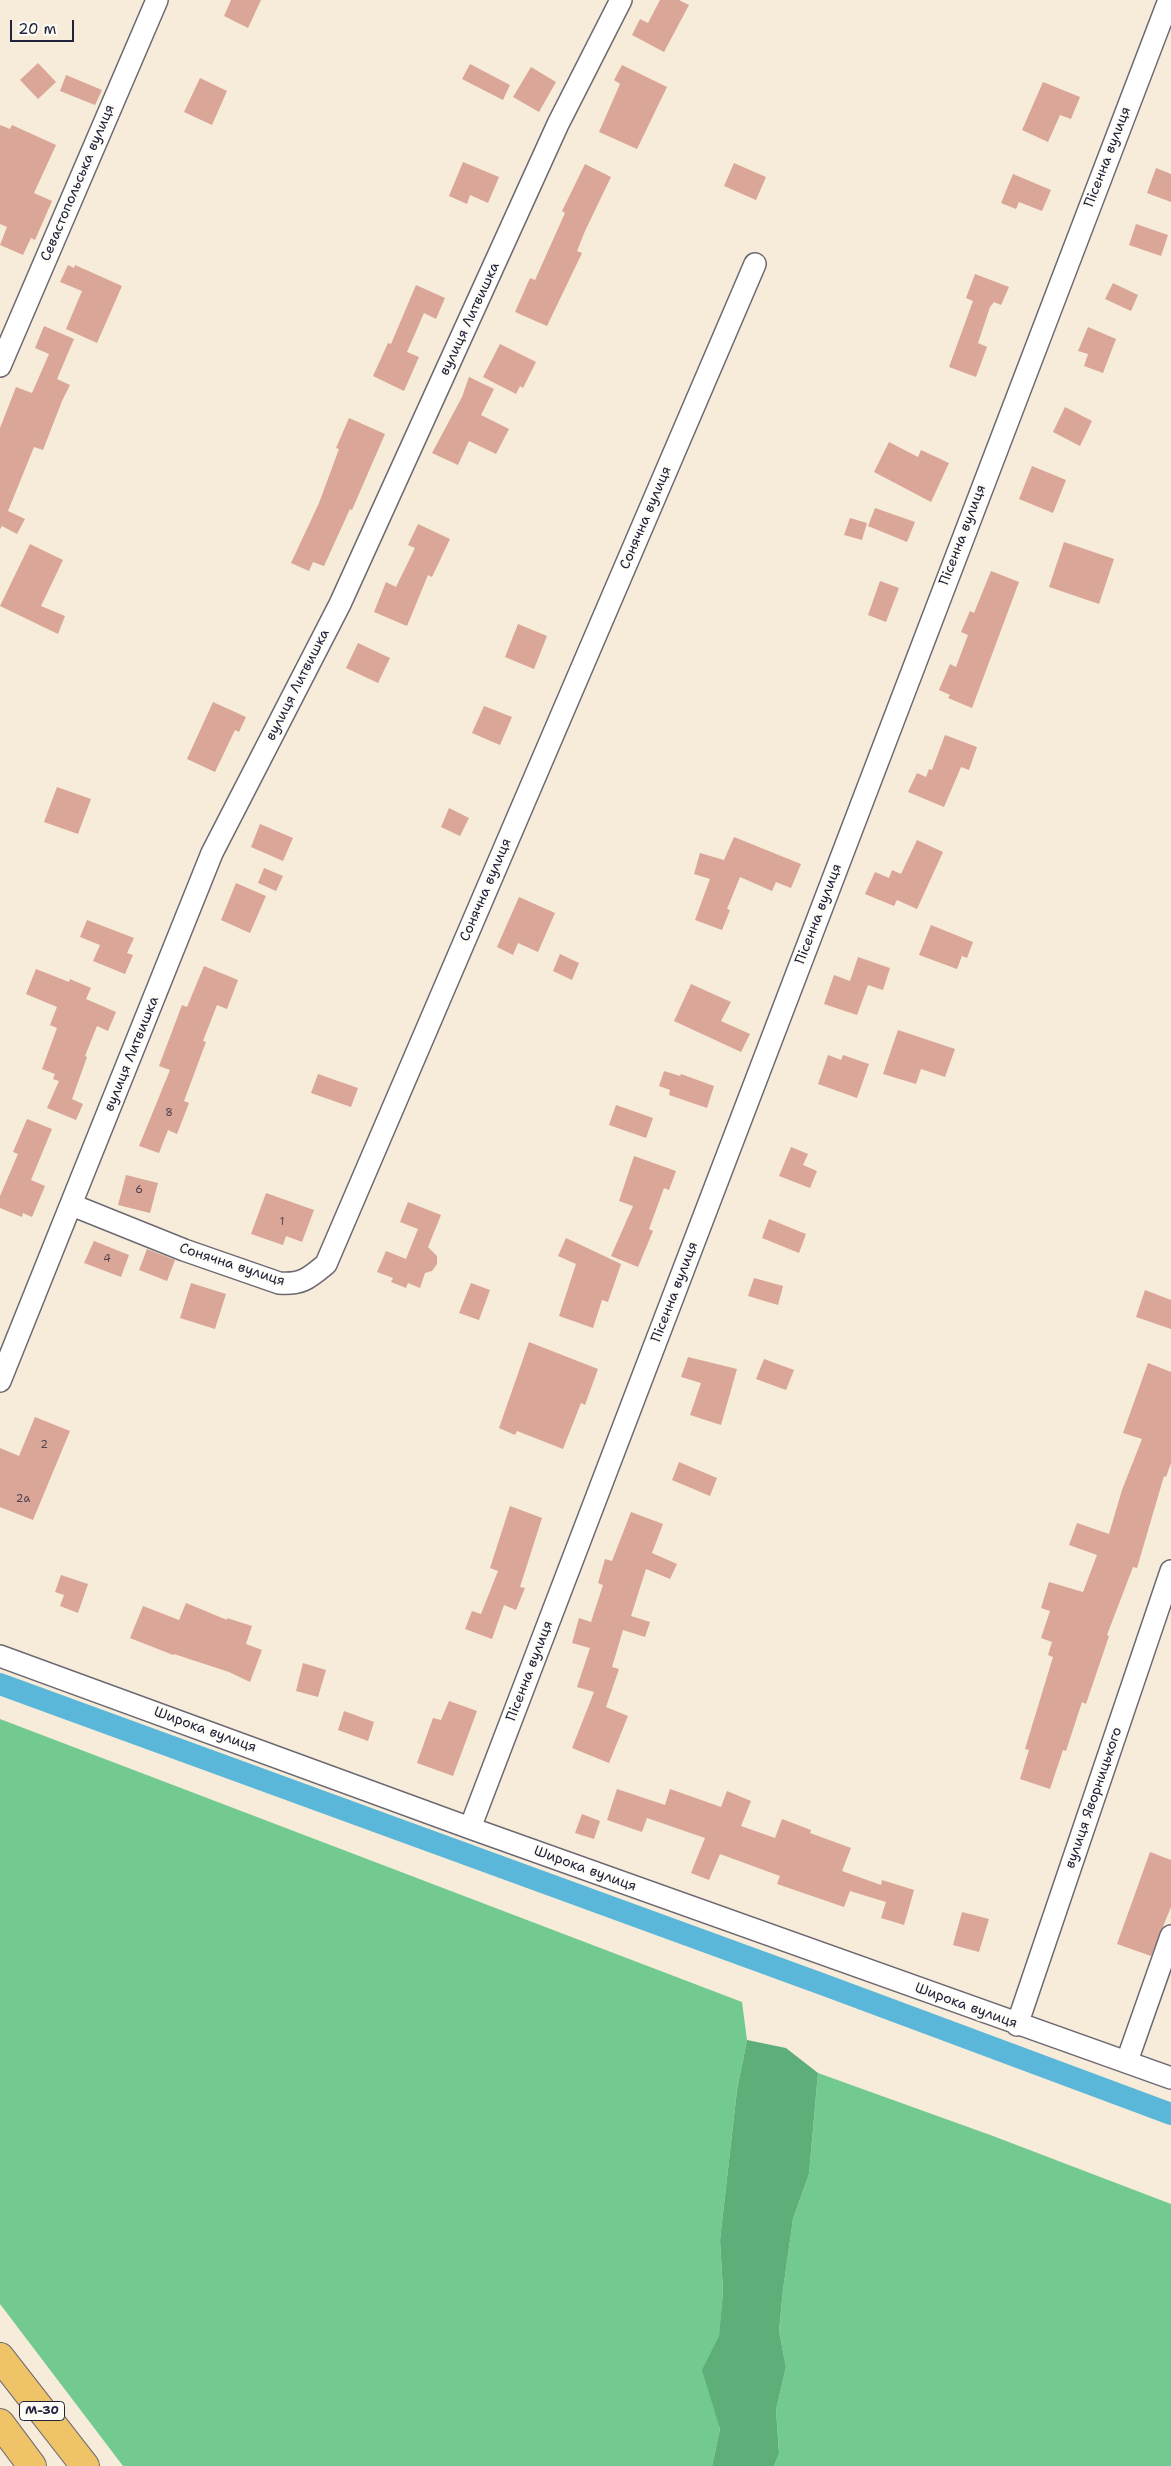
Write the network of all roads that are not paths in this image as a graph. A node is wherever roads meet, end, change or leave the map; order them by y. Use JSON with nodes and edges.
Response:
{"nodes":[{"id":1,"x":157,"y":0,"type":"edge"},
{"id":2,"x":621,"y":0,"type":"edge"},
{"id":3,"x":1169,"y":0,"type":"edge"},
{"id":4,"x":755,"y":264,"type":"dead end"},
{"id":5,"x":0,"y":366,"type":"edge"},
{"id":6,"x":72,"y":1204,"type":"junction"},
{"id":7,"x":0,"y":1381,"type":"edge"},
{"id":8,"x":1171,"y":1571,"type":"edge"},
{"id":9,"x":0,"y":1656,"type":"edge"},
{"id":10,"x":470,"y":1828,"type":"junction"},
{"id":11,"x":1171,"y":1936,"type":"edge"},
{"id":12,"x":1017,"y":2025,"type":"junction"},
{"id":13,"x":1128,"y":2062,"type":"junction"},
{"id":14,"x":1171,"y":2078,"type":"edge"},
{"id":15,"x":0,"y":2357,"type":"edge"},
{"id":16,"x":0,"y":2424,"type":"edge"},
{"id":17,"x":32,"y":2466,"type":"edge"},
{"id":18,"x":85,"y":2466,"type":"edge"}],
"edges":[{"from":1,"to":5,"type":"street","name":"Севастопольська вулиця"},
{"from":2,"to":6,"type":"street","name":"вулиця Литвишка"},
{"from":3,"to":10,"type":"street","name":"Пісенна вулиця"},
{"from":4,"to":6,"type":"street","name":"Сонячна вулиця"},
{"from":6,"to":7,"type":"street","name":"вулиця Литвишка"},
{"from":8,"to":12,"type":"street","name":"вулиця Яворницького"},
{"from":9,"to":10,"type":"street","name":"Широка вулиця"},
{"from":10,"to":12,"type":"street","name":"Широка вулиця"},
{"from":11,"to":13,"type":"street"},
{"from":12,"to":13,"type":"street","name":"Широка вулиця"},
{"from":13,"to":14,"type":"street","name":"Широка вулиця"},
{"from":15,"to":18,"type":"highway","number":"М-30"},
{"from":16,"to":17,"type":"highway","number":"М-30"}]}
